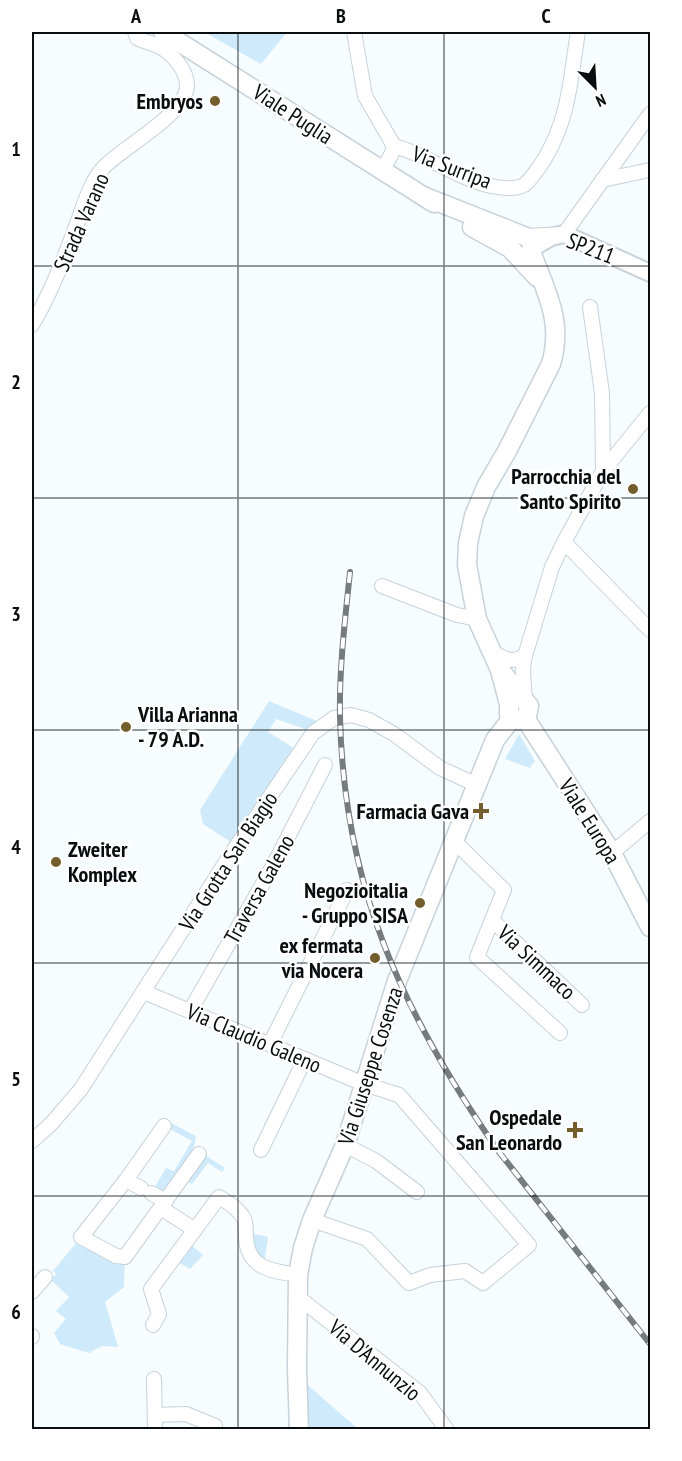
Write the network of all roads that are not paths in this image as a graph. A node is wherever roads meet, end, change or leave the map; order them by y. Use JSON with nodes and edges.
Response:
{"nodes":[{"id":1,"x":135,"y":32,"type":"edge"},
{"id":2,"x":163,"y":32,"type":"edge"},
{"id":3,"x":354,"y":32,"type":"edge"},
{"id":4,"x":578,"y":32,"type":"edge"},
{"id":5,"x":651,"y":114,"type":"edge"},
{"id":6,"x":394,"y":146,"type":"junction"},
{"id":7,"x":651,"y":170,"type":"edge"},
{"id":8,"x":382,"y":171,"type":"junction"},
{"id":9,"x":602,"y":180,"type":"junction"},
{"id":10,"x":564,"y":234,"type":"junction"},
{"id":11,"x":522,"y":245,"type":"junction"},
{"id":12,"x":649,"y":269,"type":"edge"},
{"id":13,"x":590,"y":307,"type":"dead end"},
{"id":14,"x":32,"y":325,"type":"edge"},
{"id":15,"x":651,"y":412,"type":"edge"},
{"id":16,"x":603,"y":471,"type":"junction"},
{"id":17,"x":564,"y":543,"type":"junction"},
{"id":18,"x":381,"y":586,"type":"dead end"},
{"id":19,"x":477,"y":619,"type":"junction"},
{"id":20,"x":651,"y":630,"type":"edge"},
{"id":21,"x":490,"y":650,"type":"junction"},
{"id":22,"x":525,"y":655,"type":"junction"},
{"id":23,"x":518,"y":708,"type":"junction"},
{"id":24,"x":325,"y":765,"type":"dead end"},
{"id":25,"x":477,"y":785,"type":"junction"},
{"id":26,"x":651,"y":821,"type":"edge"},
{"id":27,"x":455,"y":842,"type":"junction"},
{"id":28,"x":612,"y":853,"type":"junction"},
{"id":29,"x":346,"y":890,"type":"dead end"},
{"id":30,"x":492,"y":920,"type":"junction"},
{"id":31,"x":651,"y":927,"type":"edge"},
{"id":32,"x":144,"y":992,"type":"junction"},
{"id":33,"x":582,"y":1005,"type":"dead end"},
{"id":34,"x":190,"y":1011,"type":"junction"},
{"id":35,"x":560,"y":1033,"type":"dead end"},
{"id":36,"x":270,"y":1044,"type":"junction"},
{"id":37,"x":305,"y":1059,"type":"junction"},
{"id":38,"x":364,"y":1084,"type":"junction"},
{"id":39,"x":164,"y":1126,"type":"dead end"},
{"id":40,"x":32,"y":1141,"type":"edge"},
{"id":41,"x":345,"y":1145,"type":"junction"},
{"id":42,"x":261,"y":1150,"type":"dead end"},
{"id":43,"x":199,"y":1154,"type":"dead end"},
{"id":44,"x":126,"y":1180,"type":"junction"},
{"id":45,"x":417,"y":1192,"type":"dead end"},
{"id":46,"x":163,"y":1205,"type":"junction"},
{"id":47,"x":312,"y":1220,"type":"junction"},
{"id":48,"x":195,"y":1230,"type":"junction"},
{"id":49,"x":298,"y":1275,"type":"junction"},
{"id":50,"x":45,"y":1277,"type":"dead end"},
{"id":51,"x":32,"y":1292,"type":"edge"},
{"id":52,"x":298,"y":1297,"type":"junction"},
{"id":53,"x":153,"y":1325,"type":"dead end"},
{"id":54,"x":154,"y":1379,"type":"dead end"},
{"id":55,"x":155,"y":1415,"type":"junction"},
{"id":56,"x":155,"y":1430,"type":"edge"},
{"id":57,"x":215,"y":1430,"type":"edge"},
{"id":58,"x":299,"y":1430,"type":"edge"},
{"id":59,"x":447,"y":1430,"type":"edge"}],
"edges":[{"from":1,"to":14,"type":"street","name":"Strada Varano"},
{"from":2,"to":8,"type":"main road","name":"Viale Puglia"},
{"from":3,"to":6,"type":"street"},
{"from":4,"to":6,"type":"street","name":"Via Surripa"},
{"from":5,"to":9,"type":"street"},
{"from":6,"to":8,"type":"street"},
{"from":7,"to":9,"type":"street"},
{"from":8,"to":11,"type":"main road","name":"Viale Puglia"},
{"from":9,"to":10,"type":"street"},
{"from":10,"to":11,"type":"street","name":"SP211"},
{"from":10,"to":12,"type":"street","name":"SP211"},
{"from":11,"to":19,"type":"main road"},
{"from":13,"to":16,"type":"street"},
{"from":15,"to":16,"type":"street"},
{"from":16,"to":17,"type":"street"},
{"from":17,"to":20,"type":"street"},
{"from":17,"to":22,"type":"street"},
{"from":18,"to":19,"type":"street"},
{"from":19,"to":21,"type":"main road"},
{"from":21,"to":22,"type":"street"},
{"from":21,"to":23,"type":"main road","name":"Viale Europa"},
{"from":22,"to":23,"type":"street"},
{"from":23,"to":25,"type":"main road","name":"Via Giuseppe Cosenza"},
{"from":23,"to":28,"type":"main road","name":"Viale Europa"},
{"from":24,"to":34,"type":"street","name":"Traversa Galeno"},
{"from":25,"to":27,"type":"main road","name":"Via Giuseppe Cosenza"},
{"from":25,"to":32,"type":"street","name":"Via Grotta San Biagio"},
{"from":26,"to":28,"type":"street"},
{"from":27,"to":30,"type":"street","name":"Via Simmaco"},
{"from":27,"to":38,"type":"main road","name":"Via Giuseppe Cosenza"},
{"from":28,"to":31,"type":"main road","name":"Viale Europa"},
{"from":29,"to":36,"type":"street"},
{"from":30,"to":33,"type":"street","name":"Via Simmaco"},
{"from":30,"to":35,"type":"street","name":"Via Simmaco"},
{"from":32,"to":34,"type":"street","name":"Via Claudio Galeno"},
{"from":32,"to":40,"type":"street","name":"Via Grotta San Biagio"},
{"from":34,"to":36,"type":"street","name":"Via Claudio Galeno"},
{"from":36,"to":37,"type":"street","name":"Via Claudio Galeno"},
{"from":37,"to":38,"type":"street","name":"Via Claudio Galeno"},
{"from":37,"to":42,"type":"street"},
{"from":38,"to":41,"type":"main road","name":"Via Giuseppe Cosenza"},
{"from":38,"to":47,"type":"street","name":"Via Claudio Galeno"},
{"from":39,"to":44,"type":"street"},
{"from":41,"to":45,"type":"street"},
{"from":41,"to":47,"type":"main road","name":"Via Giuseppe Cosenza"},
{"from":43,"to":46,"type":"street"},
{"from":44,"to":46,"type":"street"},
{"from":44,"to":46,"type":"street"},
{"from":46,"to":48,"type":"street"},
{"from":47,"to":49,"type":"main road","name":"Via Giuseppe Cosenza"},
{"from":48,"to":49,"type":"street"},
{"from":48,"to":53,"type":"street"},
{"from":49,"to":52,"type":"main road","name":"Via Giuseppe Cosenza"},
{"from":50,"to":51,"type":"street"},
{"from":52,"to":58,"type":"main road","name":"Via Giuseppe Cosenza"},
{"from":52,"to":59,"type":"street","name":"Via D'Annunzio"},
{"from":54,"to":55,"type":"street"},
{"from":55,"to":56,"type":"street"},
{"from":55,"to":57,"type":"street"}]}
